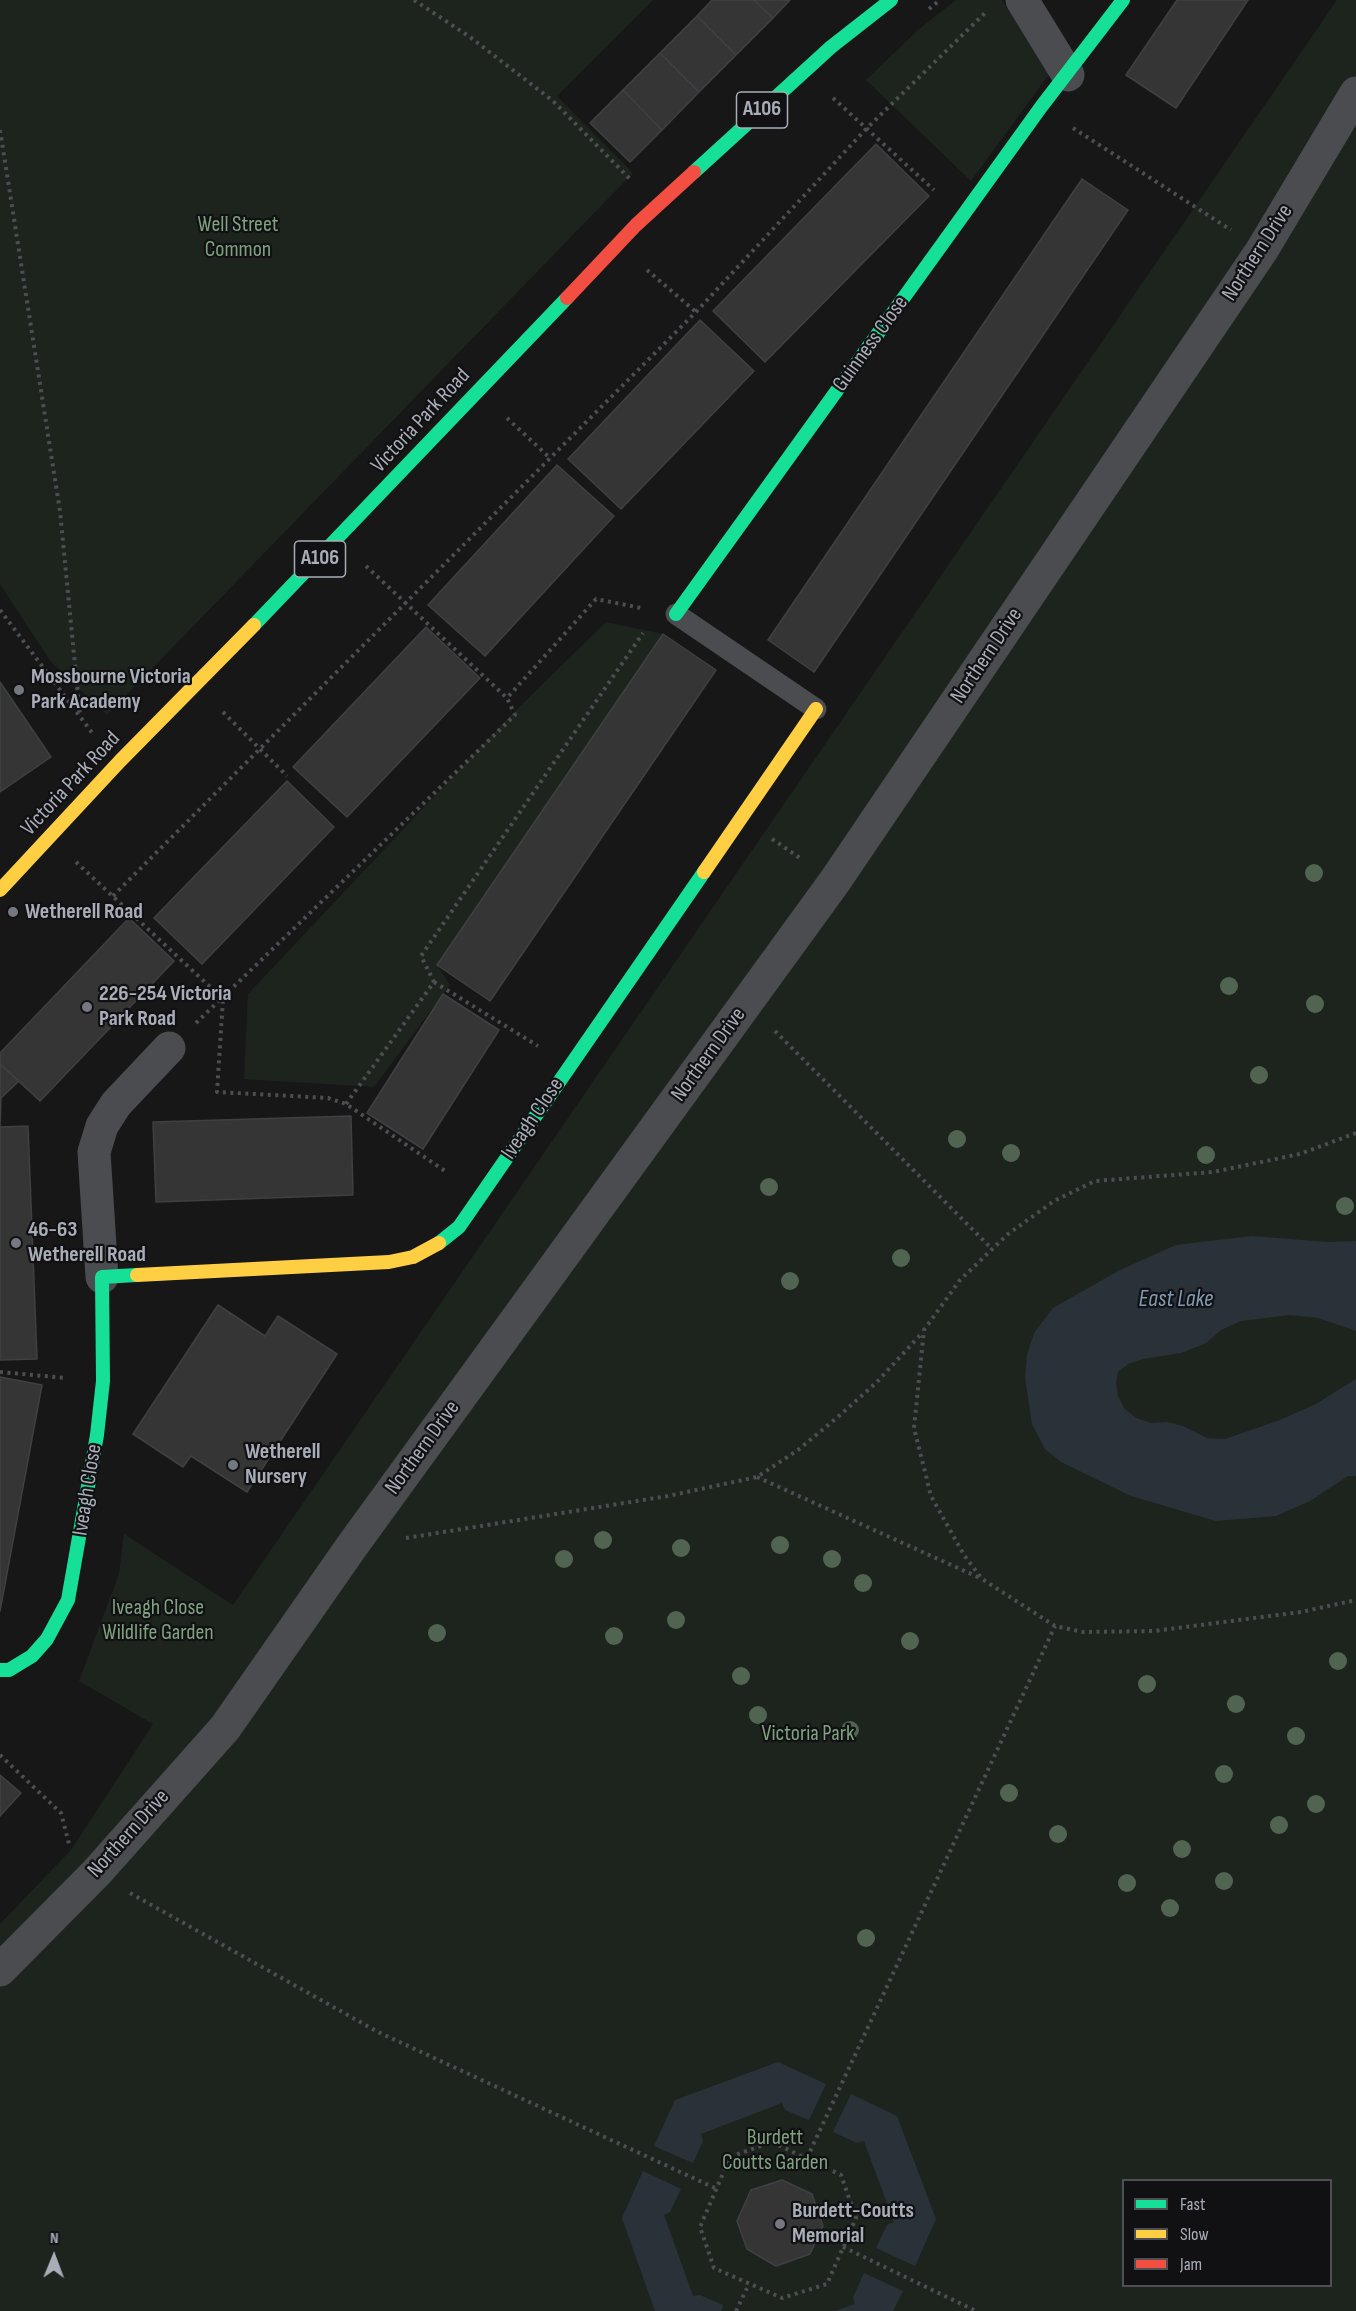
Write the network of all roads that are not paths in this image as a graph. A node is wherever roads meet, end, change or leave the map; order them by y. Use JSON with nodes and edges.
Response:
{"nodes":[{"id":1,"x":891,"y":0,"type":"edge"},
{"id":2,"x":1123,"y":0,"type":"edge"},
{"id":3,"x":1007,"y":4,"type":"edge"},
{"id":4,"x":1068,"y":75,"type":"junction"},
{"id":5,"x":1356,"y":93,"type":"edge"},
{"id":6,"x":667,"y":613,"type":"joint"},
{"id":7,"x":816,"y":709,"type":"joint"},
{"id":8,"x":0,"y":890,"type":"edge"},
{"id":9,"x":169,"y":1048,"type":"road end"},
{"id":10,"x":102,"y":1277,"type":"junction"},
{"id":11,"x":0,"y":1670,"type":"edge"},
{"id":12,"x":0,"y":1970,"type":"edge"}],
"edges":[{"from":1,"to":8,"type":"street","name":"Victoria Park Road","number":"A106"},
{"from":2,"to":4,"type":"street","name":"Guinness Close"},
{"from":3,"to":4,"type":"street"},
{"from":4,"to":6,"type":"street","name":"Guinness Close"},
{"from":5,"to":12,"type":"street","name":"Northern Drive"},
{"from":6,"to":7,"type":"lane"},
{"from":7,"to":10,"type":"street","name":"Iveagh Close"},
{"from":9,"to":10,"type":"street","name":"Iveagh Close"},
{"from":10,"to":11,"type":"street","name":"Iveagh Close"}]}
